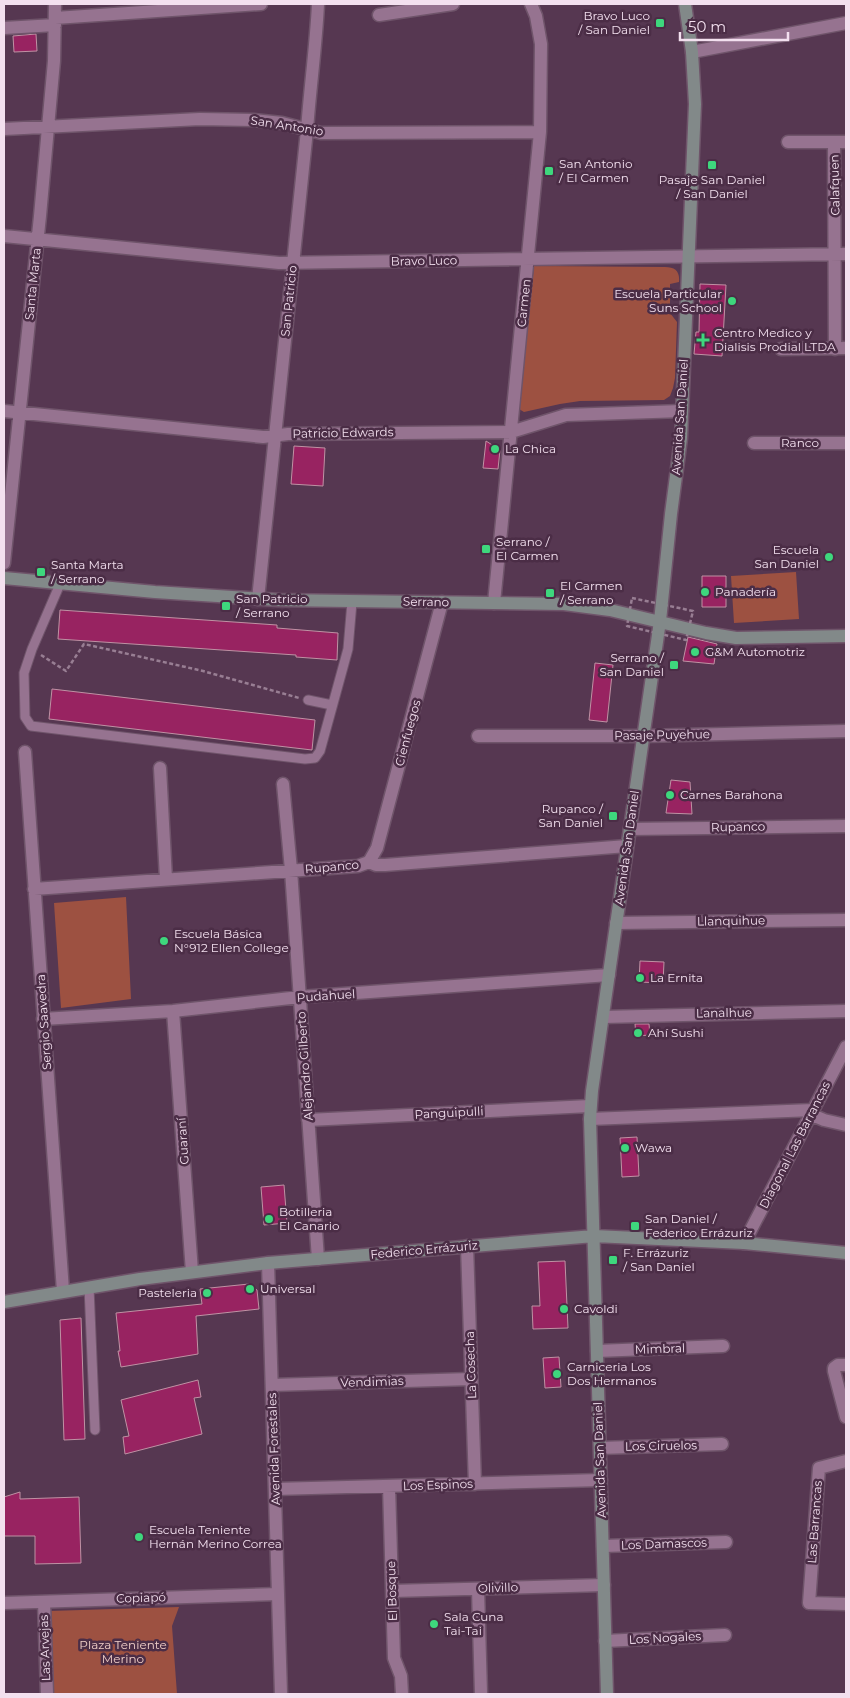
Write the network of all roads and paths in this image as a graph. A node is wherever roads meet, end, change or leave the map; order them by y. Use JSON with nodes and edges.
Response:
{"nodes":[{"id":1,"x":55,"y":4,"type":"edge"},
{"id":2,"x":261,"y":4,"type":"edge"},
{"id":3,"x":318,"y":4,"type":"edge"},
{"id":4,"x":453,"y":4,"type":"edge"},
{"id":5,"x":531,"y":4,"type":"edge"},
{"id":6,"x":685,"y":4,"type":"edge"},
{"id":7,"x":379,"y":15,"type":"dead end"},
{"id":8,"x":55,"y":22,"type":"junction"},
{"id":9,"x":846,"y":23,"type":"edge"},
{"id":10,"x":4,"y":28,"type":"edge"},
{"id":11,"x":692,"y":52,"type":"junction"},
{"id":12,"x":48,"y":126,"type":"junction"},
{"id":13,"x":4,"y":129,"type":"edge"},
{"id":14,"x":307,"y":130,"type":"junction"},
{"id":15,"x":540,"y":132,"type":"junction"},
{"id":16,"x":788,"y":142,"type":"dead end"},
{"id":17,"x":840,"y":142,"type":"edge"},
{"id":18,"x":4,"y":236,"type":"edge"},
{"id":19,"x":38,"y":240,"type":"junction"},
{"id":20,"x":841,"y":254,"type":"edge"},
{"id":21,"x":689,"y":256,"type":"junction"},
{"id":22,"x":529,"y":259,"type":"junction"},
{"id":23,"x":293,"y":264,"type":"junction"},
{"id":24,"x":841,"y":348,"type":"edge"},
{"id":25,"x":782,"y":349,"type":"dead end"},
{"id":26,"x":4,"y":411,"type":"edge"},
{"id":27,"x":682,"y":411,"type":"junction"},
{"id":28,"x":19,"y":413,"type":"junction"},
{"id":29,"x":511,"y":432,"type":"junction"},
{"id":30,"x":274,"y":435,"type":"junction"},
{"id":31,"x":846,"y":442,"type":"edge"},
{"id":32,"x":754,"y":443,"type":"dead end"},
{"id":33,"x":4,"y":563,"type":"edge"},
{"id":34,"x":4,"y":578,"type":"edge"},
{"id":35,"x":60,"y":584,"type":"junction"},
{"id":36,"x":258,"y":599,"type":"junction"},
{"id":37,"x":352,"y":602,"type":"junction"},
{"id":38,"x":442,"y":602,"type":"junction"},
{"id":39,"x":494,"y":603,"type":"junction"},
{"id":40,"x":660,"y":621,"type":"junction"},
{"id":41,"x":846,"y":636,"type":"edge"},
{"id":42,"x":32,"y":649,"type":"junction"},
{"id":43,"x":308,"y":700,"type":"joint"},
{"id":44,"x":332,"y":706,"type":"junction"},
{"id":45,"x":846,"y":731,"type":"edge"},
{"id":46,"x":478,"y":736,"type":"dead end"},
{"id":47,"x":644,"y":736,"type":"junction"},
{"id":48,"x":25,"y":752,"type":"dead end"},
{"id":49,"x":160,"y":768,"type":"dead end"},
{"id":50,"x":283,"y":784,"type":"dead end"},
{"id":51,"x":846,"y":826,"type":"edge"},
{"id":52,"x":630,"y":829,"type":"junction"},
{"id":53,"x":627,"y":846,"type":"junction"},
{"id":54,"x":368,"y":862,"type":"junction"},
{"id":55,"x":291,"y":870,"type":"junction"},
{"id":56,"x":166,"y":879,"type":"junction"},
{"id":57,"x":34,"y":889,"type":"junction"},
{"id":58,"x":846,"y":920,"type":"edge"},
{"id":59,"x":616,"y":923,"type":"junction"},
{"id":60,"x":609,"y":975,"type":"junction"},
{"id":61,"x":300,"y":997,"type":"junction"},
{"id":62,"x":846,"y":1010,"type":"edge"},
{"id":63,"x":173,"y":1011,"type":"junction"},
{"id":64,"x":603,"y":1017,"type":"junction"},
{"id":65,"x":43,"y":1019,"type":"junction"},
{"id":66,"x":846,"y":1046,"type":"edge"},
{"id":67,"x":590,"y":1106,"type":"junction"},
{"id":68,"x":811,"y":1112,"type":"junction"},
{"id":69,"x":590,"y":1119,"type":"junction"},
{"id":70,"x":308,"y":1120,"type":"junction"},
{"id":71,"x":846,"y":1125,"type":"edge"},
{"id":72,"x":594,"y":1236,"type":"junction"},
{"id":73,"x":744,"y":1243,"type":"junction"},
{"id":74,"x":467,"y":1246,"type":"junction"},
{"id":75,"x":846,"y":1253,"type":"edge"},
{"id":76,"x":318,"y":1259,"type":"junction"},
{"id":77,"x":268,"y":1263,"type":"junction"},
{"id":78,"x":192,"y":1272,"type":"junction"},
{"id":79,"x":89,"y":1287,"type":"junction"},
{"id":80,"x":63,"y":1291,"type":"junction"},
{"id":81,"x":4,"y":1302,"type":"edge"},
{"id":82,"x":723,"y":1346,"type":"dead end"},
{"id":83,"x":597,"y":1351,"type":"junction"},
{"id":84,"x":846,"y":1365,"type":"edge"},
{"id":85,"x":471,"y":1379,"type":"junction"},
{"id":86,"x":272,"y":1385,"type":"junction"},
{"id":87,"x":846,"y":1418,"type":"edge"},
{"id":88,"x":95,"y":1430,"type":"dead end"},
{"id":89,"x":722,"y":1444,"type":"dead end"},
{"id":90,"x":600,"y":1448,"type":"junction"},
{"id":91,"x":846,"y":1461,"type":"edge"},
{"id":92,"x":601,"y":1480,"type":"junction"},
{"id":93,"x":475,"y":1484,"type":"junction"},
{"id":94,"x":388,"y":1486,"type":"junction"},
{"id":95,"x":275,"y":1489,"type":"junction"},
{"id":96,"x":726,"y":1542,"type":"dead end"},
{"id":97,"x":603,"y":1546,"type":"junction"},
{"id":98,"x":604,"y":1586,"type":"junction"},
{"id":99,"x":478,"y":1589,"type":"junction"},
{"id":100,"x":392,"y":1591,"type":"junction"},
{"id":101,"x":278,"y":1594,"type":"junction"},
{"id":102,"x":44,"y":1602,"type":"junction"},
{"id":103,"x":4,"y":1603,"type":"edge"},
{"id":104,"x":846,"y":1604,"type":"edge"},
{"id":105,"x":725,"y":1635,"type":"dead end"},
{"id":106,"x":605,"y":1641,"type":"junction"},
{"id":107,"x":47,"y":1694,"type":"edge"},
{"id":108,"x":281,"y":1694,"type":"edge"},
{"id":109,"x":402,"y":1694,"type":"edge"},
{"id":110,"x":481,"y":1694,"type":"edge"},
{"id":111,"x":607,"y":1694,"type":"edge"}],
"edges":[{"from":1,"to":8,"type":"street","name":"Santa Marta"},
{"from":2,"to":8,"type":"street"},
{"from":3,"to":14,"type":"street","name":"San Patricio"},
{"from":4,"to":7,"type":"street"},
{"from":5,"to":15,"type":"street","name":"Carmen"},
{"from":6,"to":11,"type":"street","name":"Avenida San Daniel"},
{"from":8,"to":10,"type":"street"},
{"from":8,"to":12,"type":"street","name":"Santa Marta"},
{"from":9,"to":11,"type":"street"},
{"from":11,"to":21,"type":"street","name":"Avenida San Daniel"},
{"from":12,"to":13,"type":"street","name":"San Antonio"},
{"from":12,"to":14,"type":"street","name":"San Antonio"},
{"from":12,"to":19,"type":"street","name":"Santa Marta"},
{"from":14,"to":15,"type":"street","name":"San Antonio"},
{"from":14,"to":23,"type":"street","name":"San Patricio"},
{"from":15,"to":22,"type":"street","name":"Carmen"},
{"from":16,"to":17,"type":"street"},
{"from":17,"to":20,"type":"street","name":"Calafquen"},
{"from":18,"to":19,"type":"street","name":"Bravo Luco"},
{"from":19,"to":23,"type":"street","name":"Bravo Luco"},
{"from":19,"to":28,"type":"street","name":"Santa Marta"},
{"from":20,"to":21,"type":"street","name":"Bravo Luco"},
{"from":20,"to":24,"type":"street","name":"Calafquen"},
{"from":21,"to":22,"type":"street","name":"Bravo Luco"},
{"from":21,"to":27,"type":"street","name":"Avenida San Daniel"},
{"from":22,"to":23,"type":"street","name":"Bravo Luco"},
{"from":22,"to":29,"type":"street","name":"Carmen"},
{"from":23,"to":30,"type":"street","name":"San Patricio"},
{"from":24,"to":25,"type":"street"},
{"from":26,"to":28,"type":"street","name":"Patricio Edwards"},
{"from":27,"to":29,"type":"street","name":"Patricio Edwards"},
{"from":27,"to":40,"type":"street","name":"Avenida San Daniel"},
{"from":28,"to":30,"type":"street","name":"Patricio Edwards"},
{"from":28,"to":33,"type":"street","name":"Santa Marta"},
{"from":29,"to":30,"type":"street","name":"Patricio Edwards"},
{"from":29,"to":39,"type":"street","name":"Carmen"},
{"from":30,"to":36,"type":"street","name":"San Patricio"},
{"from":31,"to":32,"type":"street","name":"Ranco"},
{"from":34,"to":35,"type":"street","name":"Serrano"},
{"from":35,"to":36,"type":"street","name":"Serrano"},
{"from":35,"to":42,"type":"lane"},
{"from":36,"to":37,"type":"street","name":"Serrano"},
{"from":37,"to":38,"type":"street","name":"Serrano"},
{"from":37,"to":44,"type":"lane"},
{"from":38,"to":39,"type":"street","name":"Serrano"},
{"from":38,"to":54,"type":"street","name":"Cienfuegos"},
{"from":39,"to":40,"type":"street","name":"Serrano"},
{"from":40,"to":41,"type":"street","name":"Serrano"},
{"from":40,"to":47,"type":"street","name":"Avenida San Daniel"},
{"from":42,"to":43,"type":"path"},
{"from":42,"to":44,"type":"lane"},
{"from":43,"to":44,"type":"lane"},
{"from":45,"to":47,"type":"street","name":"Pasaje Puyehue"},
{"from":46,"to":47,"type":"street","name":"Pasaje Puyehue"},
{"from":47,"to":52,"type":"street","name":"Avenida San Daniel"},
{"from":48,"to":57,"type":"street","name":"Sergio Saavedra"},
{"from":49,"to":56,"type":"street"},
{"from":50,"to":55,"type":"street","name":"Alejandro Gilberto"},
{"from":51,"to":52,"type":"street","name":"Rupanco"},
{"from":52,"to":53,"type":"street","name":"Avenida San Daniel"},
{"from":53,"to":54,"type":"street","name":"Rupanco"},
{"from":53,"to":59,"type":"street","name":"Avenida San Daniel"},
{"from":54,"to":55,"type":"street","name":"Rupanco"},
{"from":55,"to":56,"type":"street","name":"Rupanco"},
{"from":55,"to":61,"type":"street","name":"Alejandro Gilberto"},
{"from":56,"to":57,"type":"street","name":"Rupanco"},
{"from":57,"to":65,"type":"street","name":"Sergio Saavedra"},
{"from":58,"to":59,"type":"street","name":"Llanquihue"},
{"from":59,"to":60,"type":"street","name":"Avenida San Daniel"},
{"from":60,"to":61,"type":"street","name":"Pudahuel"},
{"from":60,"to":64,"type":"street","name":"Avenida San Daniel"},
{"from":61,"to":63,"type":"street","name":"Pudahuel"},
{"from":61,"to":70,"type":"street","name":"Alejandro Gilberto"},
{"from":62,"to":64,"type":"street","name":"Lanalhue"},
{"from":63,"to":65,"type":"street","name":"Pudahuel"},
{"from":63,"to":78,"type":"street","name":"Guaraní"},
{"from":64,"to":67,"type":"street","name":"Avenida San Daniel"},
{"from":65,"to":80,"type":"street","name":"Sergio Saavedra"},
{"from":66,"to":68,"type":"street","name":"Diagonal Las Barrancas"},
{"from":67,"to":69,"type":"street","name":"Avenida San Daniel"},
{"from":67,"to":70,"type":"street","name":"Panguipulli"},
{"from":68,"to":69,"type":"street"},
{"from":68,"to":71,"type":"street"},
{"from":68,"to":73,"type":"street","name":"Diagonal Las Barrancas"},
{"from":69,"to":72,"type":"street","name":"Avenida San Daniel"},
{"from":70,"to":76,"type":"street","name":"Alejandro Gilberto"},
{"from":72,"to":73,"type":"street","name":"Federico Errázuriz"},
{"from":72,"to":74,"type":"street","name":"Federico Errázuriz"},
{"from":72,"to":83,"type":"street","name":"Avenida San Daniel"},
{"from":73,"to":75,"type":"street","name":"Federico Errázuriz"},
{"from":74,"to":76,"type":"street","name":"Federico Errázuriz"},
{"from":74,"to":85,"type":"street","name":"La Cosecha"},
{"from":76,"to":77,"type":"street","name":"Federico Errázuriz"},
{"from":77,"to":78,"type":"street","name":"Federico Errázuriz"},
{"from":77,"to":86,"type":"street","name":"Avenida Forestales"},
{"from":78,"to":79,"type":"street","name":"Federico Errázuriz"},
{"from":79,"to":80,"type":"street","name":"Federico Errázuriz"},
{"from":79,"to":88,"type":"lane"},
{"from":80,"to":81,"type":"street","name":"Federico Errázuriz"},
{"from":82,"to":83,"type":"street","name":"Mimbral"},
{"from":83,"to":90,"type":"street","name":"Avenida San Daniel"},
{"from":84,"to":87,"type":"street"},
{"from":85,"to":86,"type":"street","name":"Vendimias"},
{"from":85,"to":93,"type":"street","name":"La Cosecha"},
{"from":86,"to":95,"type":"street","name":"Avenida Forestales"},
{"from":89,"to":90,"type":"street","name":"Los Ciruelos"},
{"from":90,"to":92,"type":"street","name":"Avenida San Daniel"},
{"from":91,"to":104,"type":"street","name":"Las Barrancas"},
{"from":92,"to":93,"type":"street","name":"Los Espinos"},
{"from":92,"to":97,"type":"street","name":"Avenida San Daniel"},
{"from":93,"to":94,"type":"street","name":"Los Espinos"},
{"from":94,"to":95,"type":"street","name":"Los Espinos"},
{"from":94,"to":100,"type":"street","name":"El Bosque"},
{"from":95,"to":101,"type":"street","name":"Avenida Forestales"},
{"from":96,"to":97,"type":"street","name":"Los Damascos"},
{"from":97,"to":98,"type":"street","name":"Avenida San Daniel"},
{"from":98,"to":99,"type":"street","name":"Olivillo"},
{"from":98,"to":106,"type":"street","name":"Avenida San Daniel"},
{"from":99,"to":100,"type":"street","name":"Olivillo"},
{"from":99,"to":110,"type":"street"},
{"from":100,"to":109,"type":"street","name":"El Bosque"},
{"from":101,"to":102,"type":"street","name":"Copiapó"},
{"from":101,"to":108,"type":"street","name":"Avenida Forestales"},
{"from":102,"to":103,"type":"street","name":"Copiapó"},
{"from":102,"to":107,"type":"street","name":"Las Arvejas"},
{"from":105,"to":106,"type":"street","name":"Los Nogales"},
{"from":106,"to":111,"type":"street","name":"Avenida San Daniel"}]}
